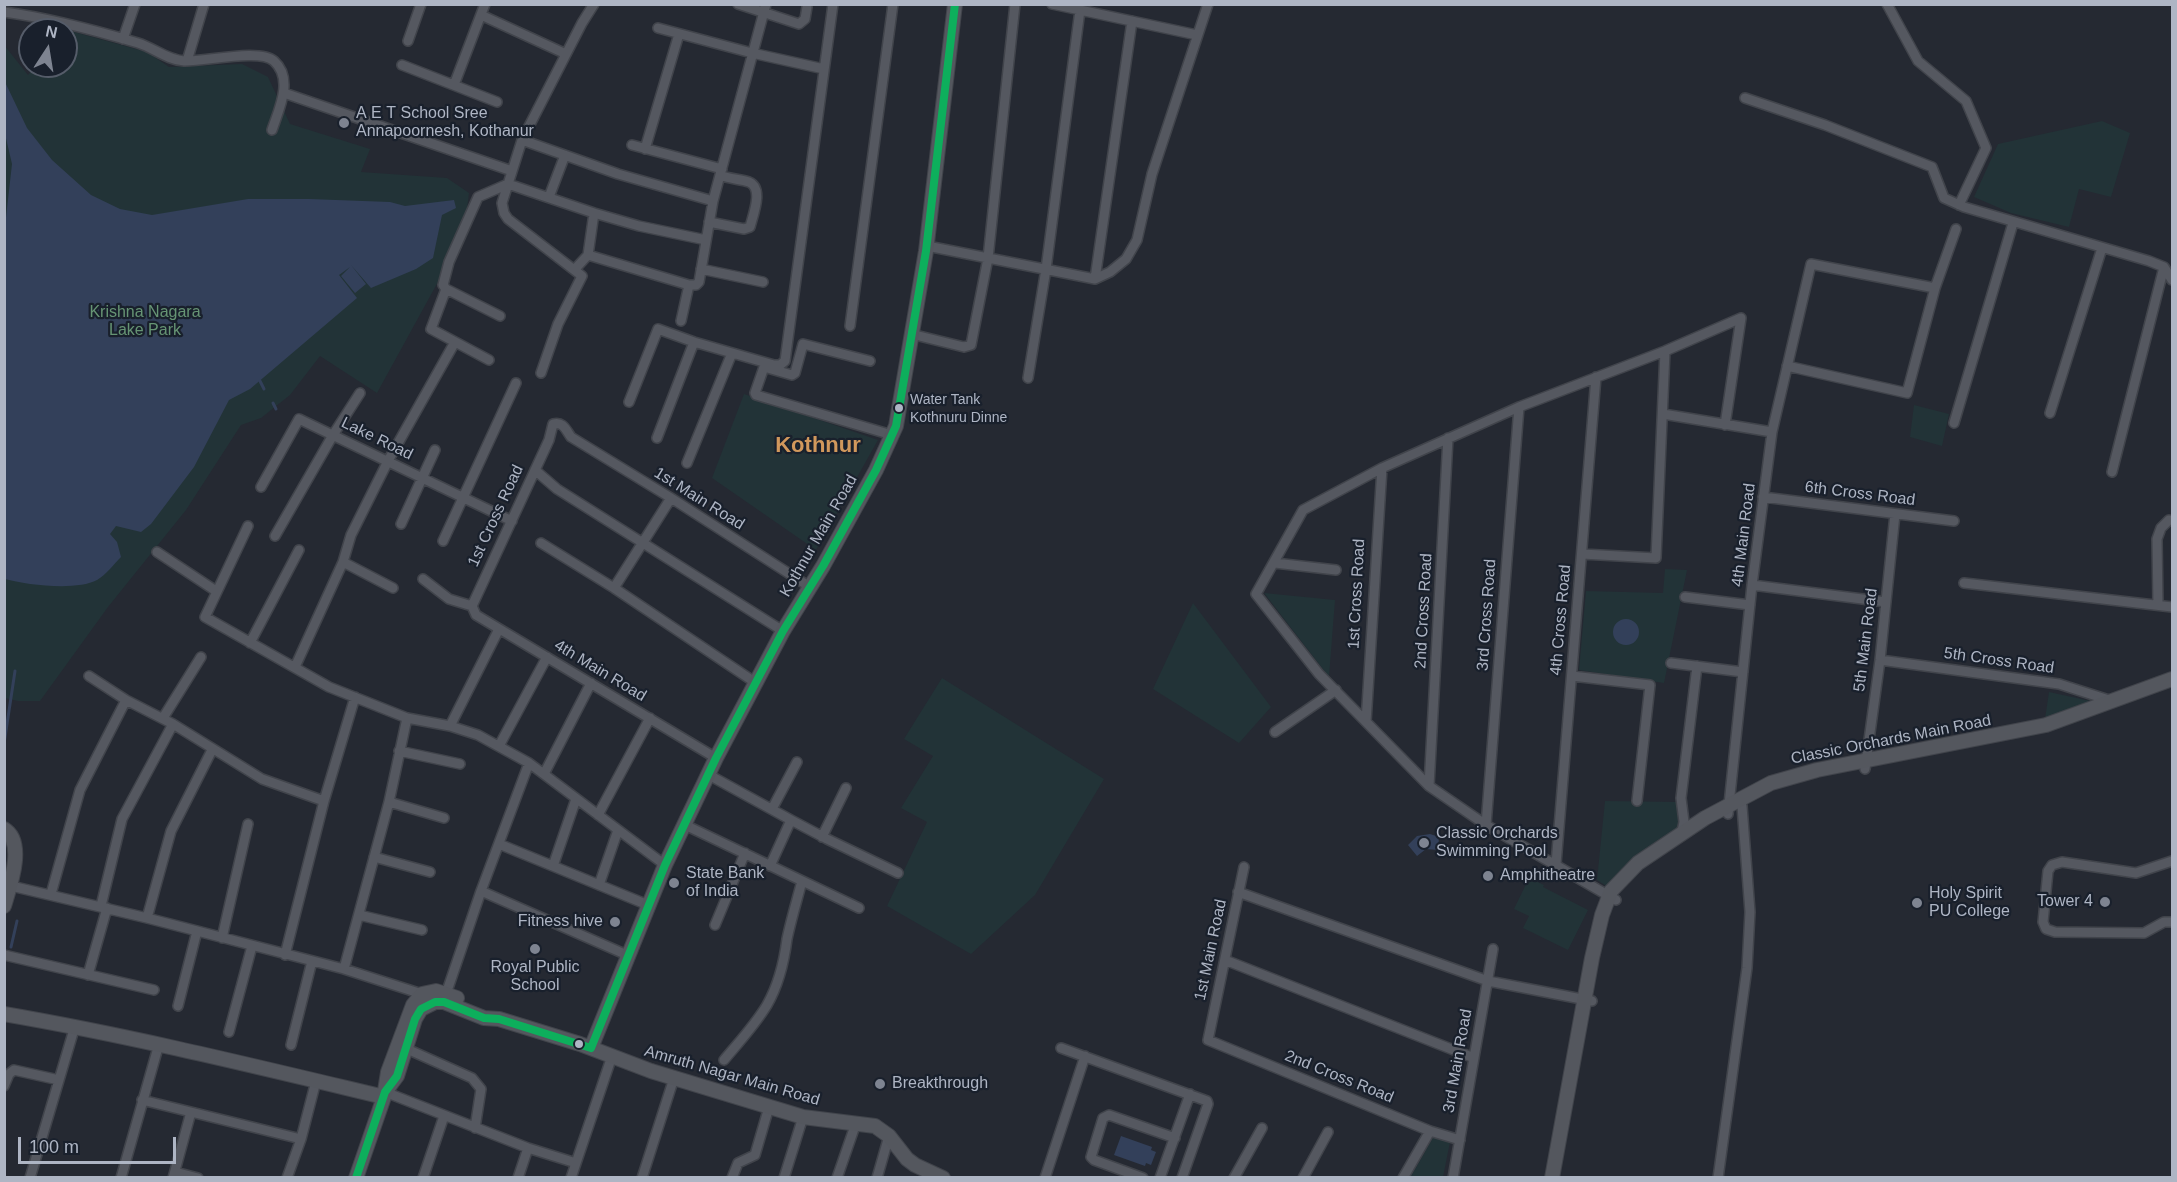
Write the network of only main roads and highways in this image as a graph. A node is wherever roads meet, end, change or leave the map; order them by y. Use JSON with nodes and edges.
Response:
{"nodes":[{"id":1,"x":955,"y":4,"type":"edge"},
{"id":2,"x":2172,"y":679,"type":"edge"},
{"id":3,"x":2172,"y":687,"type":"edge"},
{"id":4,"x":1865,"y":765,"type":"junction"},
{"id":5,"x":4,"y":829,"type":"edge"},
{"id":6,"x":7,"y":885,"type":"edge"},
{"id":7,"x":4,"y":906,"type":"edge"},
{"id":8,"x":1588,"y":1000,"type":"junction"},
{"id":9,"x":4,"y":1014,"type":"edge"},
{"id":10,"x":499,"y":1019,"type":"junction"},
{"id":11,"x":591,"y":1048,"type":"junction"},
{"id":12,"x":384,"y":1094,"type":"junction"},
{"id":13,"x":934,"y":1176,"type":"edge"},
{"id":14,"x":356,"y":1178,"type":"edge"},
{"id":15,"x":1552,"y":1178,"type":"edge"},
{"id":16,"x":1560,"y":1178,"type":"edge"}],
"edges":[{"from":1,"to":11,"type":"main road","name":"Kothnur Main Road"},
{"from":2,"to":4,"type":"main road","name":"Classic Orchards Main Road"},
{"from":3,"to":4,"type":"main road","name":"Classic Orchards Main Road"},
{"from":4,"to":8,"type":"main road","name":"Classic Orchards Main Road"},
{"from":5,"to":6,"type":"main road"},
{"from":6,"to":7,"type":"main road"},
{"from":8,"to":15,"type":"main road","name":"Classic Orchards Main Road"},
{"from":8,"to":16,"type":"main road","name":"Classic Orchards Main Road"},
{"from":9,"to":12,"type":"main road"},
{"from":10,"to":11,"type":"main road","name":"Amruth Nagar Main Road"},
{"from":10,"to":12,"type":"main road","name":"Amruth Nagar Main Road"},
{"from":10,"to":12,"type":"main road","name":"Amruth Nagar Main Road"},
{"from":11,"to":13,"type":"main road","name":"Amruth Nagar Main Road"},
{"from":12,"to":14,"type":"main road","name":"Amruth Nagar Main Road"}]}
